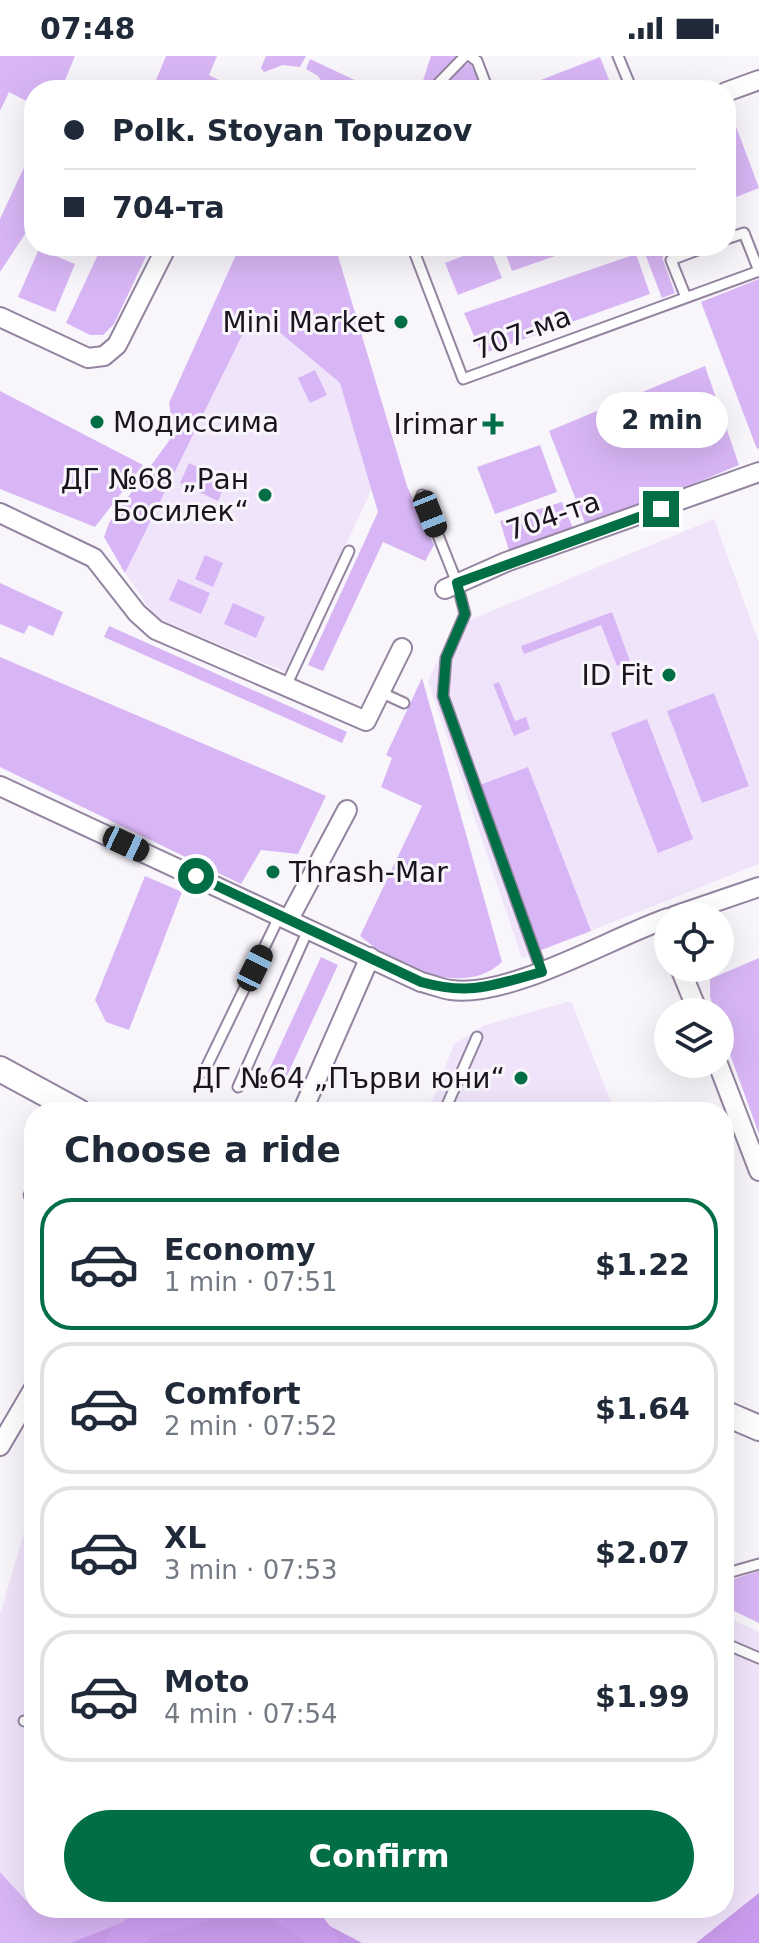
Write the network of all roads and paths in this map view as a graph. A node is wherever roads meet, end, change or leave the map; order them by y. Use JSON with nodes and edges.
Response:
{"nodes":[{"id":1,"x":467,"y":56,"type":"edge"},
{"id":2,"x":618,"y":56,"type":"edge"},
{"id":3,"x":442,"y":80,"type":"edge"},
{"id":4,"x":484,"y":80,"type":"edge"},
{"id":5,"x":628,"y":80,"type":"edge"},
{"id":6,"x":759,"y":80,"type":"edge"},
{"id":7,"x":736,"y":88,"type":"edge"},
{"id":8,"x":736,"y":236,"type":"edge"},
{"id":9,"x":755,"y":250,"type":"edge"},
{"id":10,"x":162,"y":256,"type":"edge"},
{"id":11,"x":416,"y":256,"type":"edge"},
{"id":12,"x":682,"y":256,"type":"edge"},
{"id":13,"x":685,"y":295,"type":"junction"},
{"id":14,"x":0,"y":317,"type":"edge"},
{"id":15,"x":759,"y":472,"type":"edge"},
{"id":16,"x":422,"y":495,"type":"dead end"},
{"id":17,"x":0,"y":513,"type":"edge"},
{"id":18,"x":349,"y":551,"type":"dead end"},
{"id":19,"x":451,"y":586,"type":"junction"},
{"id":20,"x":402,"y":648,"type":"dead end"},
{"id":21,"x":286,"y":686,"type":"junction"},
{"id":22,"x":380,"y":692,"type":"junction"},
{"id":23,"x":404,"y":703,"type":"dead end"},
{"id":24,"x":0,"y":786,"type":"edge"},
{"id":25,"x":347,"y":810,"type":"dead end"},
{"id":26,"x":759,"y":887,"type":"edge"},
{"id":27,"x":721,"y":902,"type":"edge"},
{"id":28,"x":284,"y":917,"type":"junction"},
{"id":29,"x":309,"y":928,"type":"junction"},
{"id":30,"x":654,"y":928,"type":"edge"},
{"id":31,"x":370,"y":957,"type":"junction"},
{"id":32,"x":542,"y":972,"type":"junction"},
{"id":33,"x":477,"y":1037,"type":"dead end"},
{"id":34,"x":0,"y":1069,"type":"edge"},
{"id":35,"x":204,"y":1072,"type":"dead end"},
{"id":36,"x":723,"y":1078,"type":"edge"},
{"id":37,"x":238,"y":1087,"type":"dead end"},
{"id":38,"x":61,"y":1102,"type":"edge"},
{"id":39,"x":306,"y":1102,"type":"edge"},
{"id":40,"x":448,"y":1102,"type":"edge"},
{"id":41,"x":733,"y":1102,"type":"edge"},
{"id":42,"x":734,"y":1106,"type":"edge"},
{"id":43,"x":759,"y":1171,"type":"edge"},
{"id":44,"x":24,"y":1405,"type":"edge"},
{"id":45,"x":734,"y":1417,"type":"edge"},
{"id":46,"x":759,"y":1428,"type":"edge"},
{"id":47,"x":0,"y":1446,"type":"edge"},
{"id":48,"x":759,"y":1564,"type":"edge"},
{"id":49,"x":734,"y":1571,"type":"edge"},
{"id":50,"x":734,"y":1647,"type":"edge"},
{"id":51,"x":759,"y":1658,"type":"edge"}],
"edges":[{"from":1,"to":3,"type":"lane"},
{"from":1,"to":4,"type":"lane"},
{"from":2,"to":5,"type":"lane"},
{"from":6,"to":7,"type":"street"},
{"from":8,"to":9,"type":"lane","name":"707-ма"},
{"from":9,"to":13,"type":"lane","name":"707-ма"},
{"from":10,"to":14,"type":"street"},
{"from":11,"to":13,"type":"lane","name":"707-ма"},
{"from":12,"to":13,"type":"lane"},
{"from":15,"to":19,"type":"street","name":"704-та"},
{"from":16,"to":19,"type":"lane"},
{"from":17,"to":21,"type":"street"},
{"from":18,"to":21,"type":"lane"},
{"from":19,"to":32,"type":"lane"},
{"from":20,"to":22,"type":"street"},
{"from":21,"to":22,"type":"street"},
{"from":22,"to":23,"type":"lane"},
{"from":24,"to":28,"type":"street"},
{"from":25,"to":28,"type":"street"},
{"from":26,"to":27,"type":"street"},
{"from":28,"to":29,"type":"street"},
{"from":28,"to":35,"type":"lane"},
{"from":29,"to":31,"type":"street"},
{"from":29,"to":37,"type":"lane"},
{"from":30,"to":32,"type":"street"},
{"from":31,"to":32,"type":"street"},
{"from":31,"to":39,"type":"street"},
{"from":33,"to":40,"type":"lane"},
{"from":34,"to":38,"type":"main road"},
{"from":36,"to":41,"type":"street"},
{"from":42,"to":43,"type":"street"},
{"from":44,"to":47,"type":"street"},
{"from":45,"to":46,"type":"main road"},
{"from":48,"to":49,"type":"lane"},
{"from":50,"to":51,"type":"lane"}]}
